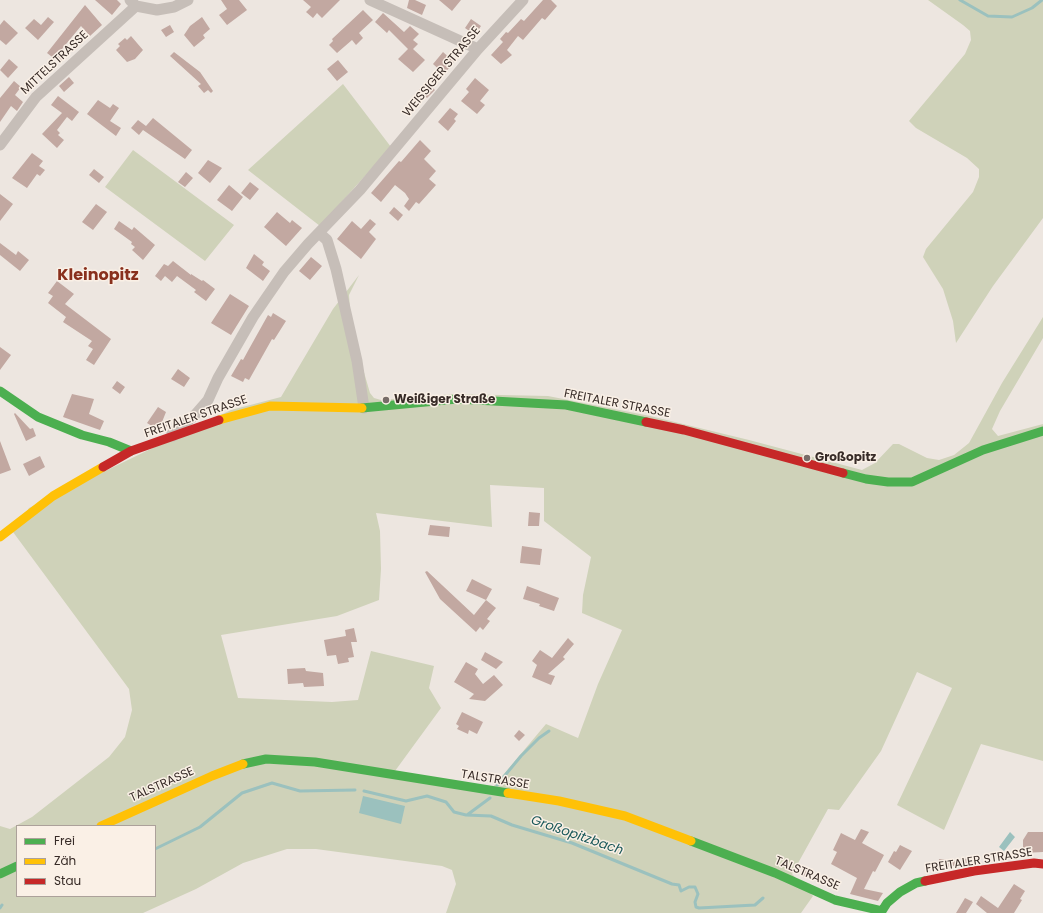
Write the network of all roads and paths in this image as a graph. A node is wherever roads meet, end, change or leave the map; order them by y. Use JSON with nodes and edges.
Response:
{"nodes":[{"id":1,"x":188,"y":0,"type":"edge"},
{"id":2,"x":370,"y":0,"type":"edge"},
{"id":3,"x":523,"y":0,"type":"edge"},
{"id":4,"x":133,"y":3,"type":"edge"},
{"id":5,"x":478,"y":49,"type":"junction"},
{"id":6,"x":0,"y":145,"type":"edge"},
{"id":7,"x":319,"y":233,"type":"junction"},
{"id":8,"x":0,"y":391,"type":"edge"},
{"id":9,"x":364,"y":408,"type":"junction"},
{"id":10,"x":1043,"y":431,"type":"edge"},
{"id":11,"x":174,"y":436,"type":"junction"},
{"id":12,"x":131,"y":451,"type":"junction"},
{"id":13,"x":0,"y":537,"type":"edge"},
{"id":14,"x":103,"y":825,"type":"edge"},
{"id":15,"x":1043,"y":864,"type":"edge"},
{"id":16,"x":16,"y":866,"type":"edge"},
{"id":17,"x":0,"y":874,"type":"edge"},
{"id":18,"x":882,"y":912,"type":"edge"}],
"edges":[{"from":1,"to":4,"type":"street"},
{"from":2,"to":5,"type":"street"},
{"from":3,"to":5,"type":"street","name":"WEISSIGER STRASSE"},
{"from":4,"to":6,"type":"street","name":"MITTELSTRASSE"},
{"from":5,"to":7,"type":"street","name":"WEISSIGER STRASSE"},
{"from":7,"to":9,"type":"street"},
{"from":7,"to":11,"type":"street","name":"WEISSIGER STRASSE"},
{"from":8,"to":12,"type":"street"},
{"from":9,"to":10,"type":"street","name":"FREITALER STRASSE"},
{"from":9,"to":11,"type":"street","name":"FREITALER STRASSE"},
{"from":11,"to":12,"type":"street","name":"FREITALER STRASSE"},
{"from":12,"to":13,"type":"street","name":"FREITALER STRASSE"},
{"from":14,"to":18,"type":"street","name":"TALSTRASSE"},
{"from":15,"to":18,"type":"street","name":"FREITALER STRASSE"},
{"from":16,"to":17,"type":"street"}]}
